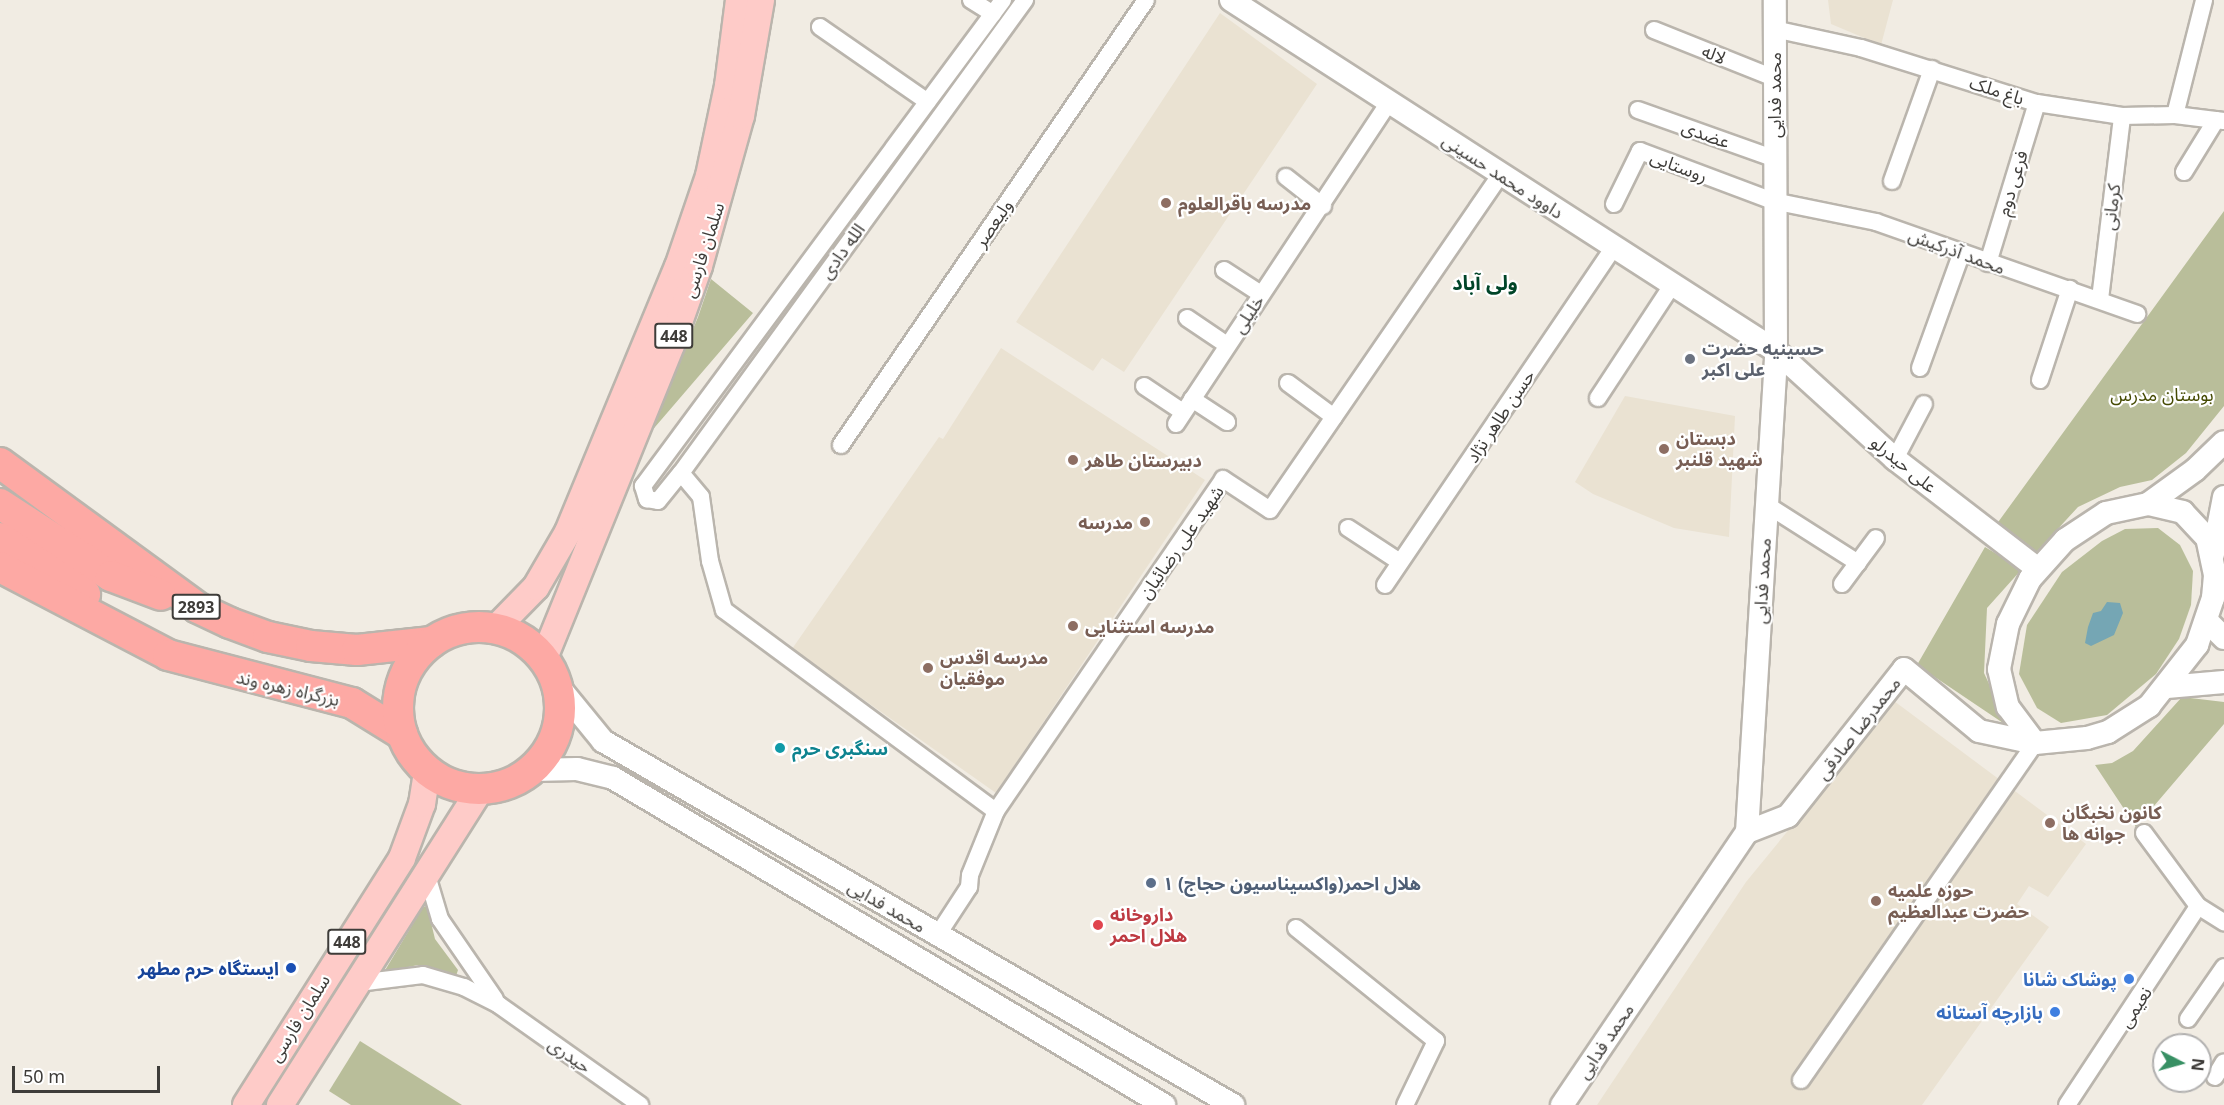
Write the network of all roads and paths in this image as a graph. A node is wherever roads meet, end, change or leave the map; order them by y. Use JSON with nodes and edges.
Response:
{"nodes":[{"id":1,"x":739,"y":0,"type":"edge"},
{"id":2,"x":761,"y":0,"type":"edge"},
{"id":3,"x":970,"y":0,"type":"edge"},
{"id":4,"x":1003,"y":0,"type":"edge"},
{"id":5,"x":1025,"y":0,"type":"edge"},
{"id":6,"x":1146,"y":0,"type":"edge"},
{"id":7,"x":1231,"y":0,"type":"edge"},
{"id":8,"x":1775,"y":0,"type":"edge"},
{"id":9,"x":2204,"y":0,"type":"edge"},
{"id":10,"x":993,"y":14,"type":"junction"},
{"id":11,"x":820,"y":27,"type":"dead end"},
{"id":12,"x":1774,"y":28,"type":"junction"},
{"id":13,"x":1654,"y":30,"type":"dead end"},
{"id":14,"x":1932,"y":69,"type":"junction"},
{"id":15,"x":1774,"y":78,"type":"junction"},
{"id":16,"x":928,"y":102,"type":"junction"},
{"id":17,"x":1389,"y":102,"type":"junction"},
{"id":18,"x":2037,"y":103,"type":"junction"},
{"id":19,"x":1638,"y":110,"type":"dead end"},
{"id":20,"x":2175,"y":115,"type":"junction"},
{"id":21,"x":2122,"y":116,"type":"junction"},
{"id":22,"x":2220,"y":120,"type":"edge"},
{"id":23,"x":1773,"y":158,"type":"junction"},
{"id":24,"x":2184,"y":172,"type":"dead end"},
{"id":25,"x":1501,"y":174,"type":"junction"},
{"id":26,"x":1286,"y":177,"type":"dead end"},
{"id":27,"x":1892,"y":181,"type":"dead end"},
{"id":28,"x":1773,"y":201,"type":"junction"},
{"id":29,"x":1614,"y":204,"type":"dead end"},
{"id":30,"x":1323,"y":206,"type":"junction"},
{"id":31,"x":1614,"y":247,"type":"junction"},
{"id":32,"x":1962,"y":252,"type":"junction"},
{"id":33,"x":1988,"y":263,"type":"junction"},
{"id":34,"x":1224,"y":270,"type":"dead end"},
{"id":35,"x":1672,"y":284,"type":"junction"},
{"id":36,"x":2070,"y":289,"type":"junction"},
{"id":37,"x":1261,"y":294,"type":"junction"},
{"id":38,"x":2100,"y":299,"type":"junction"},
{"id":39,"x":2137,"y":314,"type":"dead end"},
{"id":40,"x":1187,"y":318,"type":"dead end"},
{"id":41,"x":1227,"y":345,"type":"junction"},
{"id":42,"x":1776,"y":351,"type":"junction"},
{"id":43,"x":1920,"y":368,"type":"dead end"},
{"id":44,"x":2040,"y":380,"type":"dead end"},
{"id":45,"x":1288,"y":383,"type":"dead end"},
{"id":46,"x":1144,"y":386,"type":"dead end"},
{"id":47,"x":1598,"y":398,"type":"dead end"},
{"id":48,"x":1924,"y":405,"type":"dead end"},
{"id":49,"x":1184,"y":411,"type":"junction"},
{"id":50,"x":1334,"y":417,"type":"junction"},
{"id":51,"x":1227,"y":422,"type":"dead end"},
{"id":52,"x":2224,"y":441,"type":"edge"},
{"id":53,"x":841,"y":445,"type":"dead end"},
{"id":54,"x":1895,"y":459,"type":"junction"},
{"id":55,"x":0,"y":463,"type":"edge"},
{"id":56,"x":681,"y":472,"type":"junction"},
{"id":57,"x":2224,"y":497,"type":"edge"},
{"id":58,"x":0,"y":504,"type":"edge"},
{"id":59,"x":2148,"y":504,"type":"junction"},
{"id":60,"x":1767,"y":505,"type":"junction"},
{"id":61,"x":1348,"y":528,"type":"dead end"},
{"id":62,"x":0,"y":538,"type":"edge"},
{"id":63,"x":1876,"y":538,"type":"dead end"},
{"id":64,"x":2213,"y":555,"type":"junction"},
{"id":65,"x":1400,"y":562,"type":"junction"},
{"id":66,"x":1858,"y":563,"type":"junction"},
{"id":67,"x":0,"y":567,"type":"edge"},
{"id":68,"x":2038,"y":569,"type":"junction"},
{"id":69,"x":1842,"y":584,"type":"dead end"},
{"id":70,"x":1385,"y":585,"type":"dead end"},
{"id":71,"x":198,"y":608,"type":"junction"},
{"id":72,"x":2207,"y":621,"type":"junction"},
{"id":73,"x":496,"y":628,"type":"junction"},
{"id":74,"x":2224,"y":638,"type":"edge"},
{"id":75,"x":432,"y":642,"type":"junction"},
{"id":76,"x":168,"y":655,"type":"junction"},
{"id":77,"x":544,"y":658,"type":"junction"},
{"id":78,"x":2224,"y":682,"type":"edge"},
{"id":79,"x":558,"y":686,"type":"junction"},
{"id":80,"x":2167,"y":687,"type":"junction"},
{"id":81,"x":402,"y":734,"type":"junction"},
{"id":82,"x":2035,"y":743,"type":"junction"},
{"id":83,"x":532,"y":770,"type":"junction"},
{"id":84,"x":427,"y":771,"type":"junction"},
{"id":85,"x":480,"y":790,"type":"junction"},
{"id":86,"x":996,"y":811,"type":"junction"},
{"id":87,"x":1747,"y":832,"type":"junction"},
{"id":88,"x":2144,"y":833,"type":"dead end"},
{"id":89,"x":426,"y":872,"type":"junction"},
{"id":90,"x":2198,"y":906,"type":"junction"},
{"id":91,"x":2224,"y":922,"type":"edge"},
{"id":92,"x":1296,"y":928,"type":"dead end"},
{"id":93,"x":937,"y":936,"type":"junction"},
{"id":94,"x":2224,"y":967,"type":"edge"},
{"id":95,"x":358,"y":983,"type":"junction"},
{"id":96,"x":499,"y":1005,"type":"junction"},
{"id":97,"x":2188,"y":1019,"type":"dead end"},
{"id":98,"x":2224,"y":1062,"type":"edge"},
{"id":99,"x":2215,"y":1077,"type":"dead end"},
{"id":100,"x":1800,"y":1080,"type":"dead end"},
{"id":101,"x":246,"y":1105,"type":"edge"},
{"id":102,"x":280,"y":1105,"type":"edge"},
{"id":103,"x":640,"y":1105,"type":"edge"},
{"id":104,"x":1164,"y":1105,"type":"edge"},
{"id":105,"x":1233,"y":1105,"type":"edge"},
{"id":106,"x":1405,"y":1105,"type":"edge"},
{"id":107,"x":1562,"y":1105,"type":"edge"},
{"id":108,"x":2067,"y":1105,"type":"edge"}],
"edges":[{"from":1,"to":73,"type":"main road","name":"سلمان فارسی","number":"448"},
{"from":2,"to":77,"type":"main road","name":"سلمان فارسی","number":"448"},
{"from":3,"to":10,"type":"street"},
{"from":4,"to":10,"type":"street","name":"الله دادی"},
{"from":5,"to":56,"type":"street","name":"الله دادی"},
{"from":6,"to":53,"type":"street","name":"ولیعصر"},
{"from":7,"to":17,"type":"street","name":"داوود محمد حسینی"},
{"from":8,"to":12,"type":"street","name":"محمد فدایی"},
{"from":9,"to":20,"type":"street"},
{"from":10,"to":16,"type":"street","name":"الله دادی"},
{"from":11,"to":16,"type":"street"},
{"from":12,"to":14,"type":"street","name":"باغ ملک"},
{"from":12,"to":15,"type":"street","name":"محمد فدایی"},
{"from":13,"to":15,"type":"street","name":"لاله"},
{"from":14,"to":18,"type":"street","name":"باغ ملک"},
{"from":14,"to":27,"type":"street"},
{"from":15,"to":23,"type":"street","name":"محمد فدایی"},
{"from":16,"to":56,"type":"street","name":"الله دادی"},
{"from":17,"to":25,"type":"street","name":"داوود محمد حسینی"},
{"from":17,"to":30,"type":"street","name":"خلیلی"},
{"from":18,"to":21,"type":"street","name":"باغ ملک"},
{"from":18,"to":33,"type":"street","name":"فرعی دوم"},
{"from":19,"to":23,"type":"street","name":"عضدی"},
{"from":20,"to":21,"type":"street","name":"باغ ملک"},
{"from":20,"to":22,"type":"street","name":"باغ ملک"},
{"from":21,"to":38,"type":"street","name":"کرمانی"},
{"from":22,"to":24,"type":"street"},
{"from":23,"to":28,"type":"street","name":"محمد فدایی"},
{"from":25,"to":31,"type":"street","name":"داوود محمد حسینی"},
{"from":25,"to":50,"type":"street","name":"شهید علی رضائیان"},
{"from":26,"to":30,"type":"street"},
{"from":28,"to":29,"type":"street","name":"روستایی"},
{"from":28,"to":32,"type":"street","name":"محمد آذرکیش"},
{"from":28,"to":42,"type":"street","name":"محمد فدایی"},
{"from":30,"to":37,"type":"street","name":"خلیلی"},
{"from":31,"to":35,"type":"street","name":"داوود محمد حسینی"},
{"from":31,"to":65,"type":"street","name":"حسن طاهر نژاد"},
{"from":32,"to":33,"type":"street","name":"محمد آذرکیش"},
{"from":32,"to":43,"type":"street"},
{"from":33,"to":36,"type":"street","name":"محمد آذرکیش"},
{"from":34,"to":37,"type":"street"},
{"from":35,"to":42,"type":"street","name":"داوود محمد حسینی"},
{"from":35,"to":47,"type":"street"},
{"from":36,"to":38,"type":"street","name":"محمد آذرکیش"},
{"from":36,"to":44,"type":"street"},
{"from":37,"to":41,"type":"street","name":"خلیلی"},
{"from":38,"to":39,"type":"street","name":"محمد آذرکیش"},
{"from":40,"to":41,"type":"street"},
{"from":41,"to":49,"type":"street","name":"خلیلی"},
{"from":42,"to":54,"type":"street","name":"علی حیدرلو"},
{"from":42,"to":60,"type":"street","name":"محمد فدایی"},
{"from":45,"to":50,"type":"street"},
{"from":46,"to":49,"type":"street"},
{"from":48,"to":54,"type":"street"},
{"from":49,"to":51,"type":"street"},
{"from":50,"to":86,"type":"street","name":"شهید علی رضائیان"},
{"from":52,"to":59,"type":"street"},
{"from":54,"to":68,"type":"street","name":"علی حیدرلو"},
{"from":55,"to":71,"type":"highway","number":"2893"},
{"from":56,"to":86,"type":"street"},
{"from":57,"to":64,"type":"street"},
{"from":58,"to":71,"type":"highway"},
{"from":59,"to":64,"type":"street"},
{"from":59,"to":68,"type":"street"},
{"from":60,"to":66,"type":"street"},
{"from":60,"to":87,"type":"street","name":"محمد فدایی"},
{"from":61,"to":65,"type":"street"},
{"from":62,"to":76,"type":"highway","name":"بزرگراه زهره وند"},
{"from":63,"to":66,"type":"street"},
{"from":64,"to":72,"type":"street"},
{"from":65,"to":70,"type":"street","name":"حسن طاهر نژاد"},
{"from":66,"to":69,"type":"street"},
{"from":67,"to":76,"type":"highway","name":"بزرگراه زهره وند"},
{"from":68,"to":82,"type":"street"},
{"from":71,"to":75,"type":"highway","number":"2893"},
{"from":72,"to":74,"type":"street"},
{"from":72,"to":80,"type":"street"},
{"from":73,"to":75,"type":"highway"},
{"from":73,"to":77,"type":"highway"},
{"from":75,"to":81,"type":"highway"},
{"from":76,"to":81,"type":"highway","name":"بزرگراه زهره وند"},
{"from":77,"to":79,"type":"highway"},
{"from":78,"to":80,"type":"street"},
{"from":79,"to":83,"type":"highway"},
{"from":79,"to":93,"type":"street","name":"محمد فدایی"},
{"from":80,"to":82,"type":"street"},
{"from":81,"to":84,"type":"highway"},
{"from":82,"to":87,"type":"street","name":"محمدرضا صادقی"},
{"from":82,"to":100,"type":"street"},
{"from":83,"to":85,"type":"highway"},
{"from":83,"to":104,"type":"street","name":"محمد فدایی"},
{"from":84,"to":85,"type":"highway"},
{"from":84,"to":101,"type":"main road","name":"سلمان فارسی","number":"448"},
{"from":85,"to":89,"type":"main road","name":"سلمان فارسی","number":"448"},
{"from":86,"to":93,"type":"street","name":"شهید علی رضائیان"},
{"from":87,"to":107,"type":"street","name":"محمد فدایی"},
{"from":88,"to":90,"type":"street"},
{"from":89,"to":95,"type":"main road","name":"سلمان فارسی","number":"448"},
{"from":89,"to":96,"type":"street"},
{"from":90,"to":91,"type":"street"},
{"from":90,"to":108,"type":"street","name":"نعیمی"},
{"from":92,"to":106,"type":"street"},
{"from":93,"to":105,"type":"street","name":"محمد فدایی"},
{"from":94,"to":97,"type":"street"},
{"from":95,"to":96,"type":"street"},
{"from":95,"to":102,"type":"main road","name":"سلمان فارسی","number":"448"},
{"from":96,"to":103,"type":"street","name":"حیدری"},
{"from":98,"to":99,"type":"street"}]}
